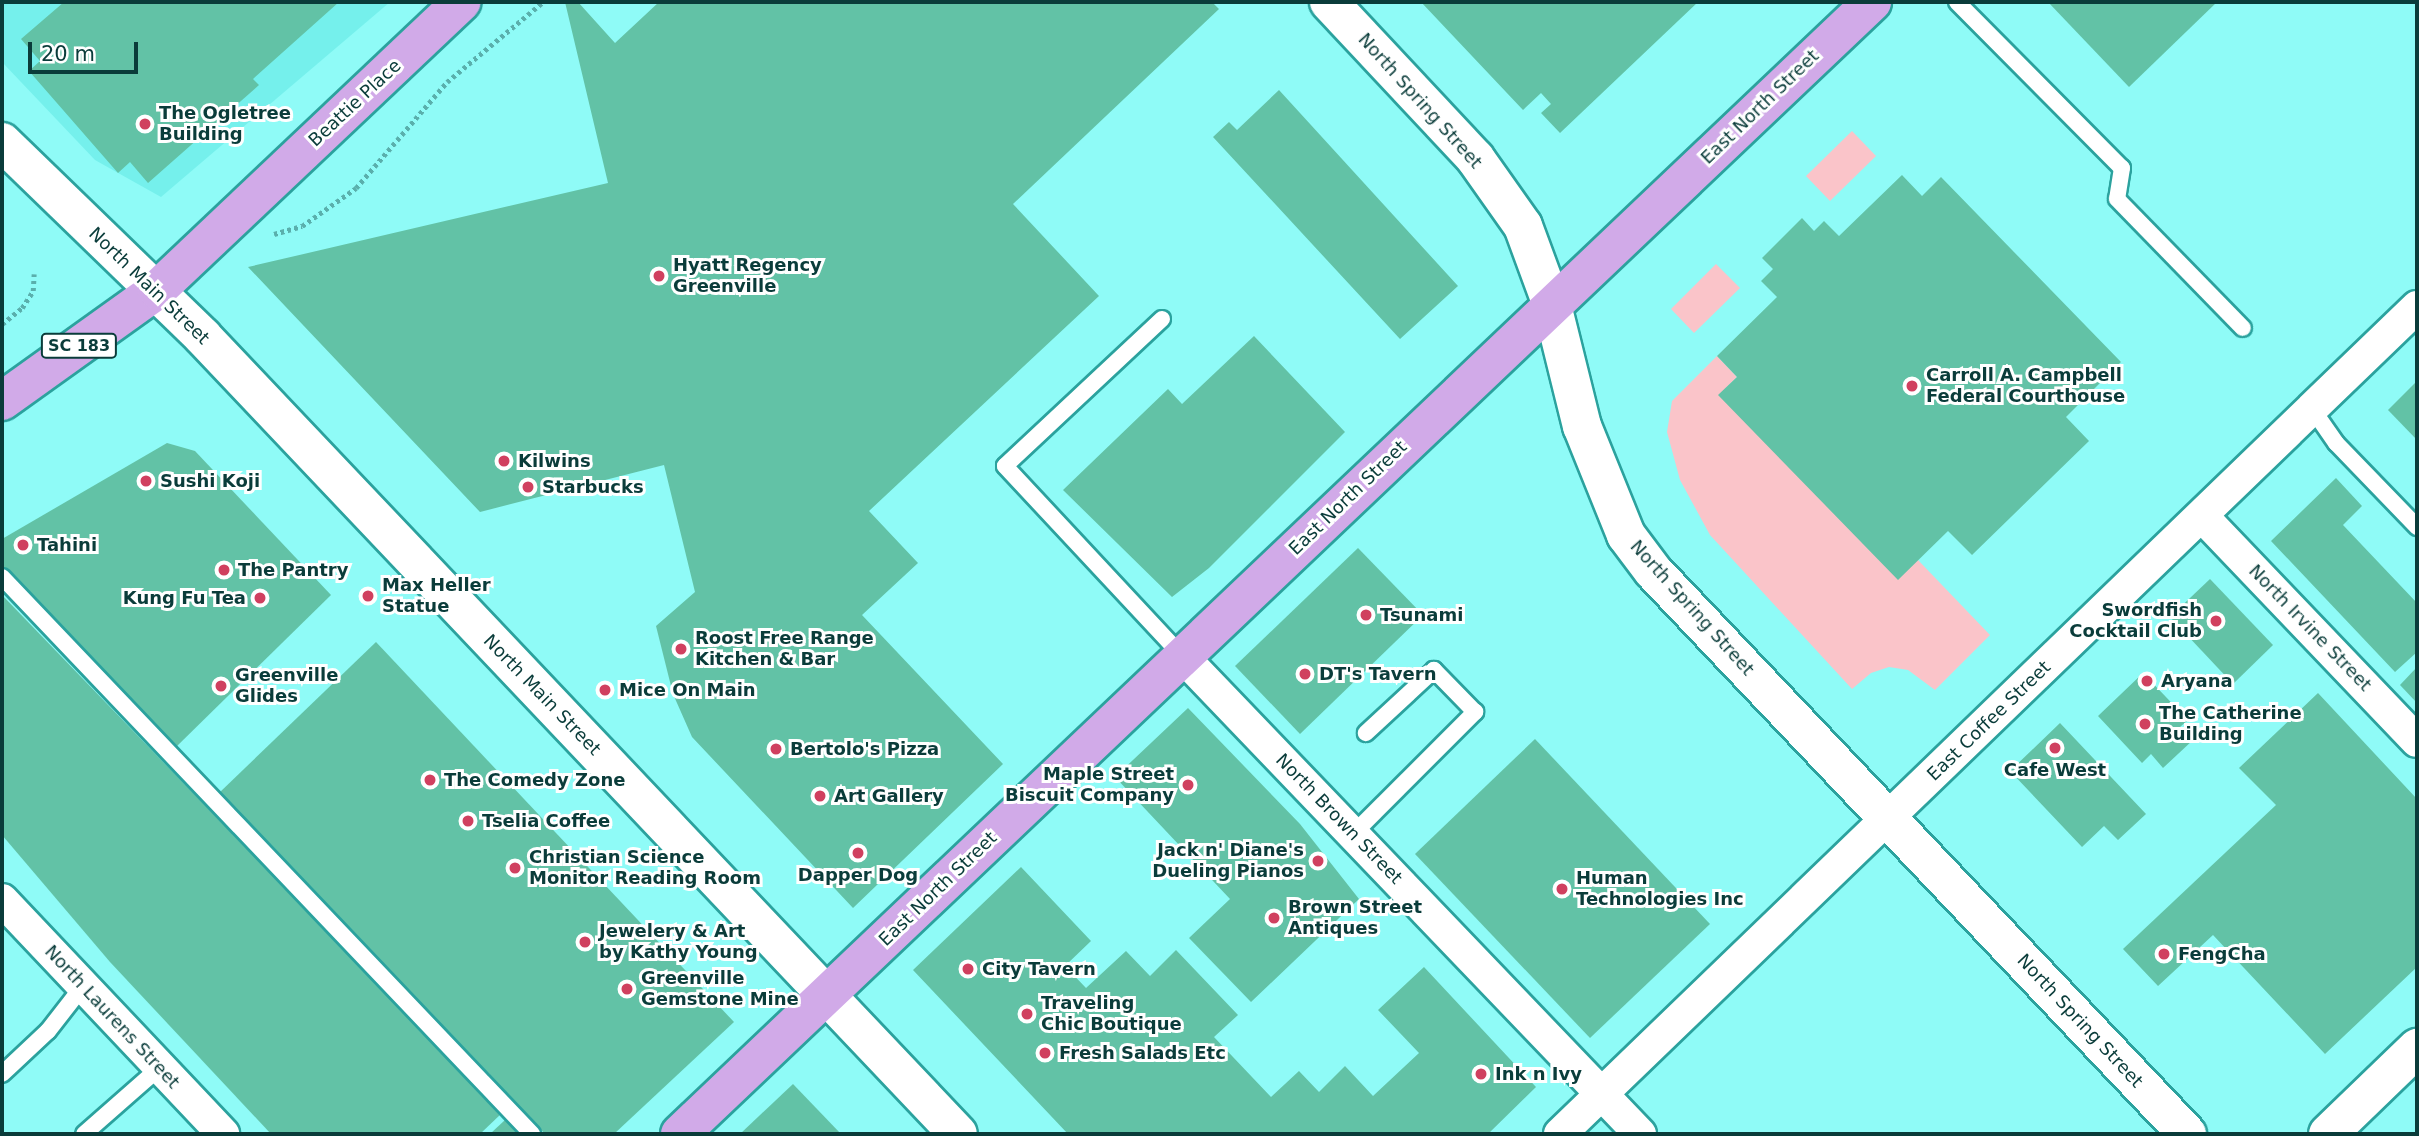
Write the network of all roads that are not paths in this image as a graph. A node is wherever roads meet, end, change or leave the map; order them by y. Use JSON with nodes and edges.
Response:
{"nodes":[{"id":1,"x":462,"y":2,"type":"edge"},
{"id":2,"x":1329,"y":2,"type":"edge"},
{"id":3,"x":1872,"y":2,"type":"edge"},
{"id":4,"x":1957,"y":2,"type":"edge"},
{"id":5,"x":2,"y":142,"type":"edge"},
{"id":6,"x":157,"y":290,"type":"junction"},
{"id":7,"x":1552,"y":304,"type":"junction"},
{"id":8,"x":2417,"y":307,"type":"edge"},
{"id":9,"x":1162,"y":319,"type":"dead end"},
{"id":10,"x":2243,"y":328,"type":"dead end"},
{"id":11,"x":2,"y":401,"type":"edge"},
{"id":12,"x":2311,"y":407,"type":"junction"},
{"id":13,"x":2202,"y":516,"type":"junction"},
{"id":14,"x":2417,"y":527,"type":"edge"},
{"id":15,"x":2,"y":577,"type":"edge"},
{"id":16,"x":1182,"y":656,"type":"junction"},
{"id":17,"x":1366,"y":733,"type":"dead end"},
{"id":18,"x":2417,"y":741,"type":"edge"},
{"id":19,"x":1888,"y":818,"type":"junction"},
{"id":20,"x":1353,"y":834,"type":"junction"},
{"id":21,"x":4,"y":906,"type":"edge"},
{"id":22,"x":83,"y":986,"type":"junction"},
{"id":23,"x":825,"y":994,"type":"junction"},
{"id":24,"x":2417,"y":1048,"type":"edge"},
{"id":25,"x":159,"y":1068,"type":"junction"},
{"id":26,"x":2,"y":1074,"type":"edge"},
{"id":27,"x":1602,"y":1094,"type":"junction"},
{"id":28,"x":84,"y":1134,"type":"edge"},
{"id":29,"x":223,"y":1134,"type":"edge"},
{"id":30,"x":533,"y":1134,"type":"edge"},
{"id":31,"x":680,"y":1134,"type":"edge"},
{"id":32,"x":958,"y":1134,"type":"edge"},
{"id":33,"x":1560,"y":1134,"type":"edge"},
{"id":34,"x":1640,"y":1134,"type":"edge"},
{"id":35,"x":2187,"y":1134,"type":"edge"},
{"id":36,"x":2328,"y":1134,"type":"edge"}],
"edges":[{"from":1,"to":6,"type":"main road","name":"Beattie Place","number":"SC 183"},
{"from":2,"to":7,"type":"street","name":"North Spring Street"},
{"from":3,"to":7,"type":"main road","name":"East North Street"},
{"from":4,"to":10,"type":"lane"},
{"from":5,"to":6,"type":"street","name":"North Main Street"},
{"from":6,"to":11,"type":"main road","number":"SC 183"},
{"from":6,"to":23,"type":"street","name":"North Main Street"},
{"from":7,"to":16,"type":"main road","name":"East North Street"},
{"from":7,"to":19,"type":"street","name":"North Spring Street"},
{"from":8,"to":12,"type":"street","name":"East Coffee Street"},
{"from":9,"to":16,"type":"lane"},
{"from":12,"to":13,"type":"street","name":"East Coffee Street"},
{"from":12,"to":14,"type":"lane"},
{"from":13,"to":18,"type":"street","name":"North Irvine Street"},
{"from":13,"to":19,"type":"street","name":"East Coffee Street"},
{"from":15,"to":30,"type":"lane"},
{"from":16,"to":20,"type":"street","name":"North Brown Street"},
{"from":16,"to":23,"type":"main road","name":"East North Street"},
{"from":17,"to":20,"type":"lane"},
{"from":19,"to":27,"type":"street","name":"East Coffee Street"},
{"from":19,"to":35,"type":"street","name":"North Spring Street"},
{"from":20,"to":27,"type":"street","name":"North Brown Street"},
{"from":21,"to":22,"type":"street","name":"North Laurens Street"},
{"from":22,"to":25,"type":"street","name":"North Laurens Street"},
{"from":22,"to":26,"type":"lane"},
{"from":23,"to":31,"type":"main road","name":"East North Street"},
{"from":23,"to":32,"type":"street","name":"North Main Street"},
{"from":24,"to":36,"type":"street"},
{"from":25,"to":28,"type":"lane"},
{"from":25,"to":29,"type":"street","name":"North Laurens Street"},
{"from":27,"to":33,"type":"street","name":"East Coffee Street"},
{"from":27,"to":34,"type":"street","name":"North Brown Street"}]}
